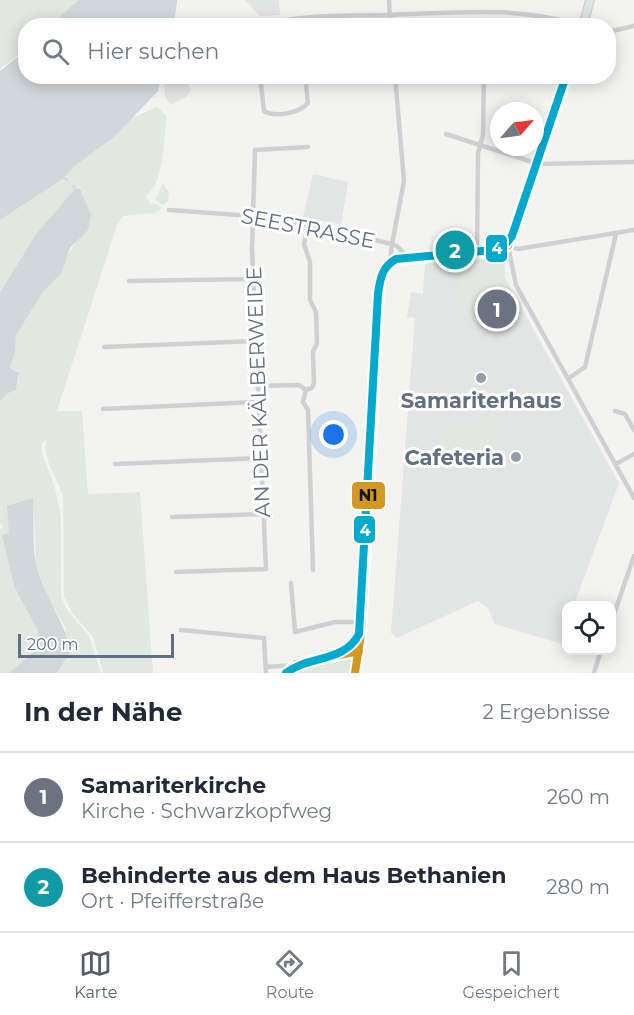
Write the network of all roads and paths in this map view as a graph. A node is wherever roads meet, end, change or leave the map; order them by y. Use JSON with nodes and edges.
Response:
{"nodes":[{"id":1,"x":389,"y":0,"type":"edge"},
{"id":2,"x":590,"y":0,"type":"edge"},
{"id":3,"x":389,"y":15,"type":"junction"},
{"id":4,"x":351,"y":18,"type":"edge"},
{"id":5,"x":389,"y":18,"type":"edge"},
{"id":6,"x":558,"y":18,"type":"edge"},
{"id":7,"x":585,"y":18,"type":"edge"},
{"id":8,"x":634,"y":26,"type":"edge"},
{"id":9,"x":616,"y":30,"type":"edge"},
{"id":10,"x":261,"y":84,"type":"edge"},
{"id":11,"x":306,"y":84,"type":"edge"},
{"id":12,"x":396,"y":84,"type":"edge"},
{"id":13,"x":484,"y":84,"type":"edge"},
{"id":14,"x":564,"y":84,"type":"edge"},
{"id":15,"x":446,"y":134,"type":"dead end"},
{"id":16,"x":481,"y":146,"type":"junction"},
{"id":17,"x":308,"y":147,"type":"dead end"},
{"id":18,"x":634,"y":162,"type":"edge"},
{"id":19,"x":538,"y":164,"type":"junction"},
{"id":20,"x":169,"y":210,"type":"dead end"},
{"id":21,"x":254,"y":214,"type":"junction"},
{"id":22,"x":308,"y":225,"type":"junction"},
{"id":23,"x":634,"y":231,"type":"edge"},
{"id":24,"x":616,"y":234,"type":"junction"},
{"id":25,"x":392,"y":244,"type":"junction"},
{"id":26,"x":508,"y":246,"type":"junction"},
{"id":27,"x":477,"y":253,"type":"junction"},
{"id":28,"x":408,"y":258,"type":"junction"},
{"id":29,"x":390,"y":263,"type":"junction"},
{"id":30,"x":253,"y":279,"type":"junction"},
{"id":31,"x":129,"y":281,"type":"dead end"},
{"id":32,"x":255,"y":341,"type":"junction"},
{"id":33,"x":104,"y":347,"type":"dead end"},
{"id":34,"x":569,"y":378,"type":"junction"},
{"id":35,"x":257,"y":386,"type":"junction"},
{"id":36,"x":306,"y":390,"type":"junction"},
{"id":37,"x":257,"y":402,"type":"junction"},
{"id":38,"x":103,"y":409,"type":"dead end"},
{"id":39,"x":615,"y":411,"type":"dead end"},
{"id":40,"x":634,"y":430,"type":"edge"},
{"id":41,"x":634,"y":454,"type":"edge"},
{"id":42,"x":260,"y":458,"type":"junction"},
{"id":43,"x":115,"y":464,"type":"dead end"},
{"id":44,"x":616,"y":464,"type":"junction"},
{"id":45,"x":634,"y":498,"type":"edge"},
{"id":46,"x":262,"y":514,"type":"junction"},
{"id":47,"x":172,"y":517,"type":"dead end"},
{"id":48,"x":634,"y":556,"type":"edge"},
{"id":49,"x":314,"y":570,"type":"dead end"},
{"id":50,"x":176,"y":573,"type":"dead end"},
{"id":51,"x":291,"y":584,"type":"dead end"},
{"id":52,"x":616,"y":608,"type":"edge"},
{"id":53,"x":361,"y":622,"type":"junction"},
{"id":54,"x":181,"y":630,"type":"dead end"},
{"id":55,"x":359,"y":651,"type":"junction"},
{"id":56,"x":600,"y":655,"type":"edge"},
{"id":57,"x":266,"y":670,"type":"edge"},
{"id":58,"x":355,"y":673,"type":"edge"},
{"id":59,"x":594,"y":673,"type":"edge"}],
"edges":[{"from":1,"to":3,"type":"street"},
{"from":2,"to":7,"type":"main road"},
{"from":3,"to":4,"type":"street"},
{"from":3,"to":5,"type":"street"},
{"from":3,"to":6,"type":"street"},
{"from":8,"to":9,"type":"street"},
{"from":10,"to":11,"type":"street"},
{"from":12,"to":25,"type":"street"},
{"from":13,"to":16,"type":"street"},
{"from":14,"to":19,"type":"main road"},
{"from":15,"to":16,"type":"street"},
{"from":16,"to":19,"type":"street"},
{"from":16,"to":27,"type":"street"},
{"from":17,"to":21,"type":"street","name":"AN DER KÄLBERWEIDE"},
{"from":18,"to":19,"type":"street"},
{"from":19,"to":26,"type":"main road"},
{"from":20,"to":21,"type":"street","name":"SEESTRASSE"},
{"from":21,"to":22,"type":"street","name":"SEESTRASSE"},
{"from":21,"to":30,"type":"street","name":"AN DER KÄLBERWEIDE"},
{"from":22,"to":25,"type":"street","name":"SEESTRASSE"},
{"from":22,"to":36,"type":"street"},
{"from":23,"to":24,"type":"street"},
{"from":24,"to":26,"type":"street"},
{"from":24,"to":34,"type":"street"},
{"from":25,"to":28,"type":"street"},
{"from":25,"to":29,"type":"street","name":"SEESTRASSE"},
{"from":26,"to":27,"type":"main road"},
{"from":26,"to":34,"type":"street"},
{"from":27,"to":28,"type":"main road"},
{"from":28,"to":29,"type":"main road"},
{"from":29,"to":53,"type":"main road"},
{"from":30,"to":31,"type":"street"},
{"from":30,"to":32,"type":"street","name":"AN DER KÄLBERWEIDE"},
{"from":32,"to":33,"type":"street"},
{"from":32,"to":35,"type":"street","name":"AN DER KÄLBERWEIDE"},
{"from":34,"to":44,"type":"street"},
{"from":35,"to":36,"type":"street"},
{"from":35,"to":37,"type":"street","name":"AN DER KÄLBERWEIDE"},
{"from":36,"to":49,"type":"street"},
{"from":37,"to":38,"type":"street"},
{"from":37,"to":42,"type":"street","name":"AN DER KÄLBERWEIDE"},
{"from":39,"to":40,"type":"street"},
{"from":41,"to":44,"type":"street"},
{"from":42,"to":43,"type":"street"},
{"from":42,"to":46,"type":"street","name":"AN DER KÄLBERWEIDE"},
{"from":44,"to":45,"type":"street"},
{"from":46,"to":47,"type":"street"},
{"from":46,"to":50,"type":"street","name":"AN DER KÄLBERWEIDE"},
{"from":48,"to":52,"type":"street"},
{"from":51,"to":53,"type":"street"},
{"from":53,"to":55,"type":"main road"},
{"from":54,"to":57,"type":"street"},
{"from":55,"to":57,"type":"street"},
{"from":55,"to":58,"type":"main road"},
{"from":56,"to":59,"type":"street"}]}
